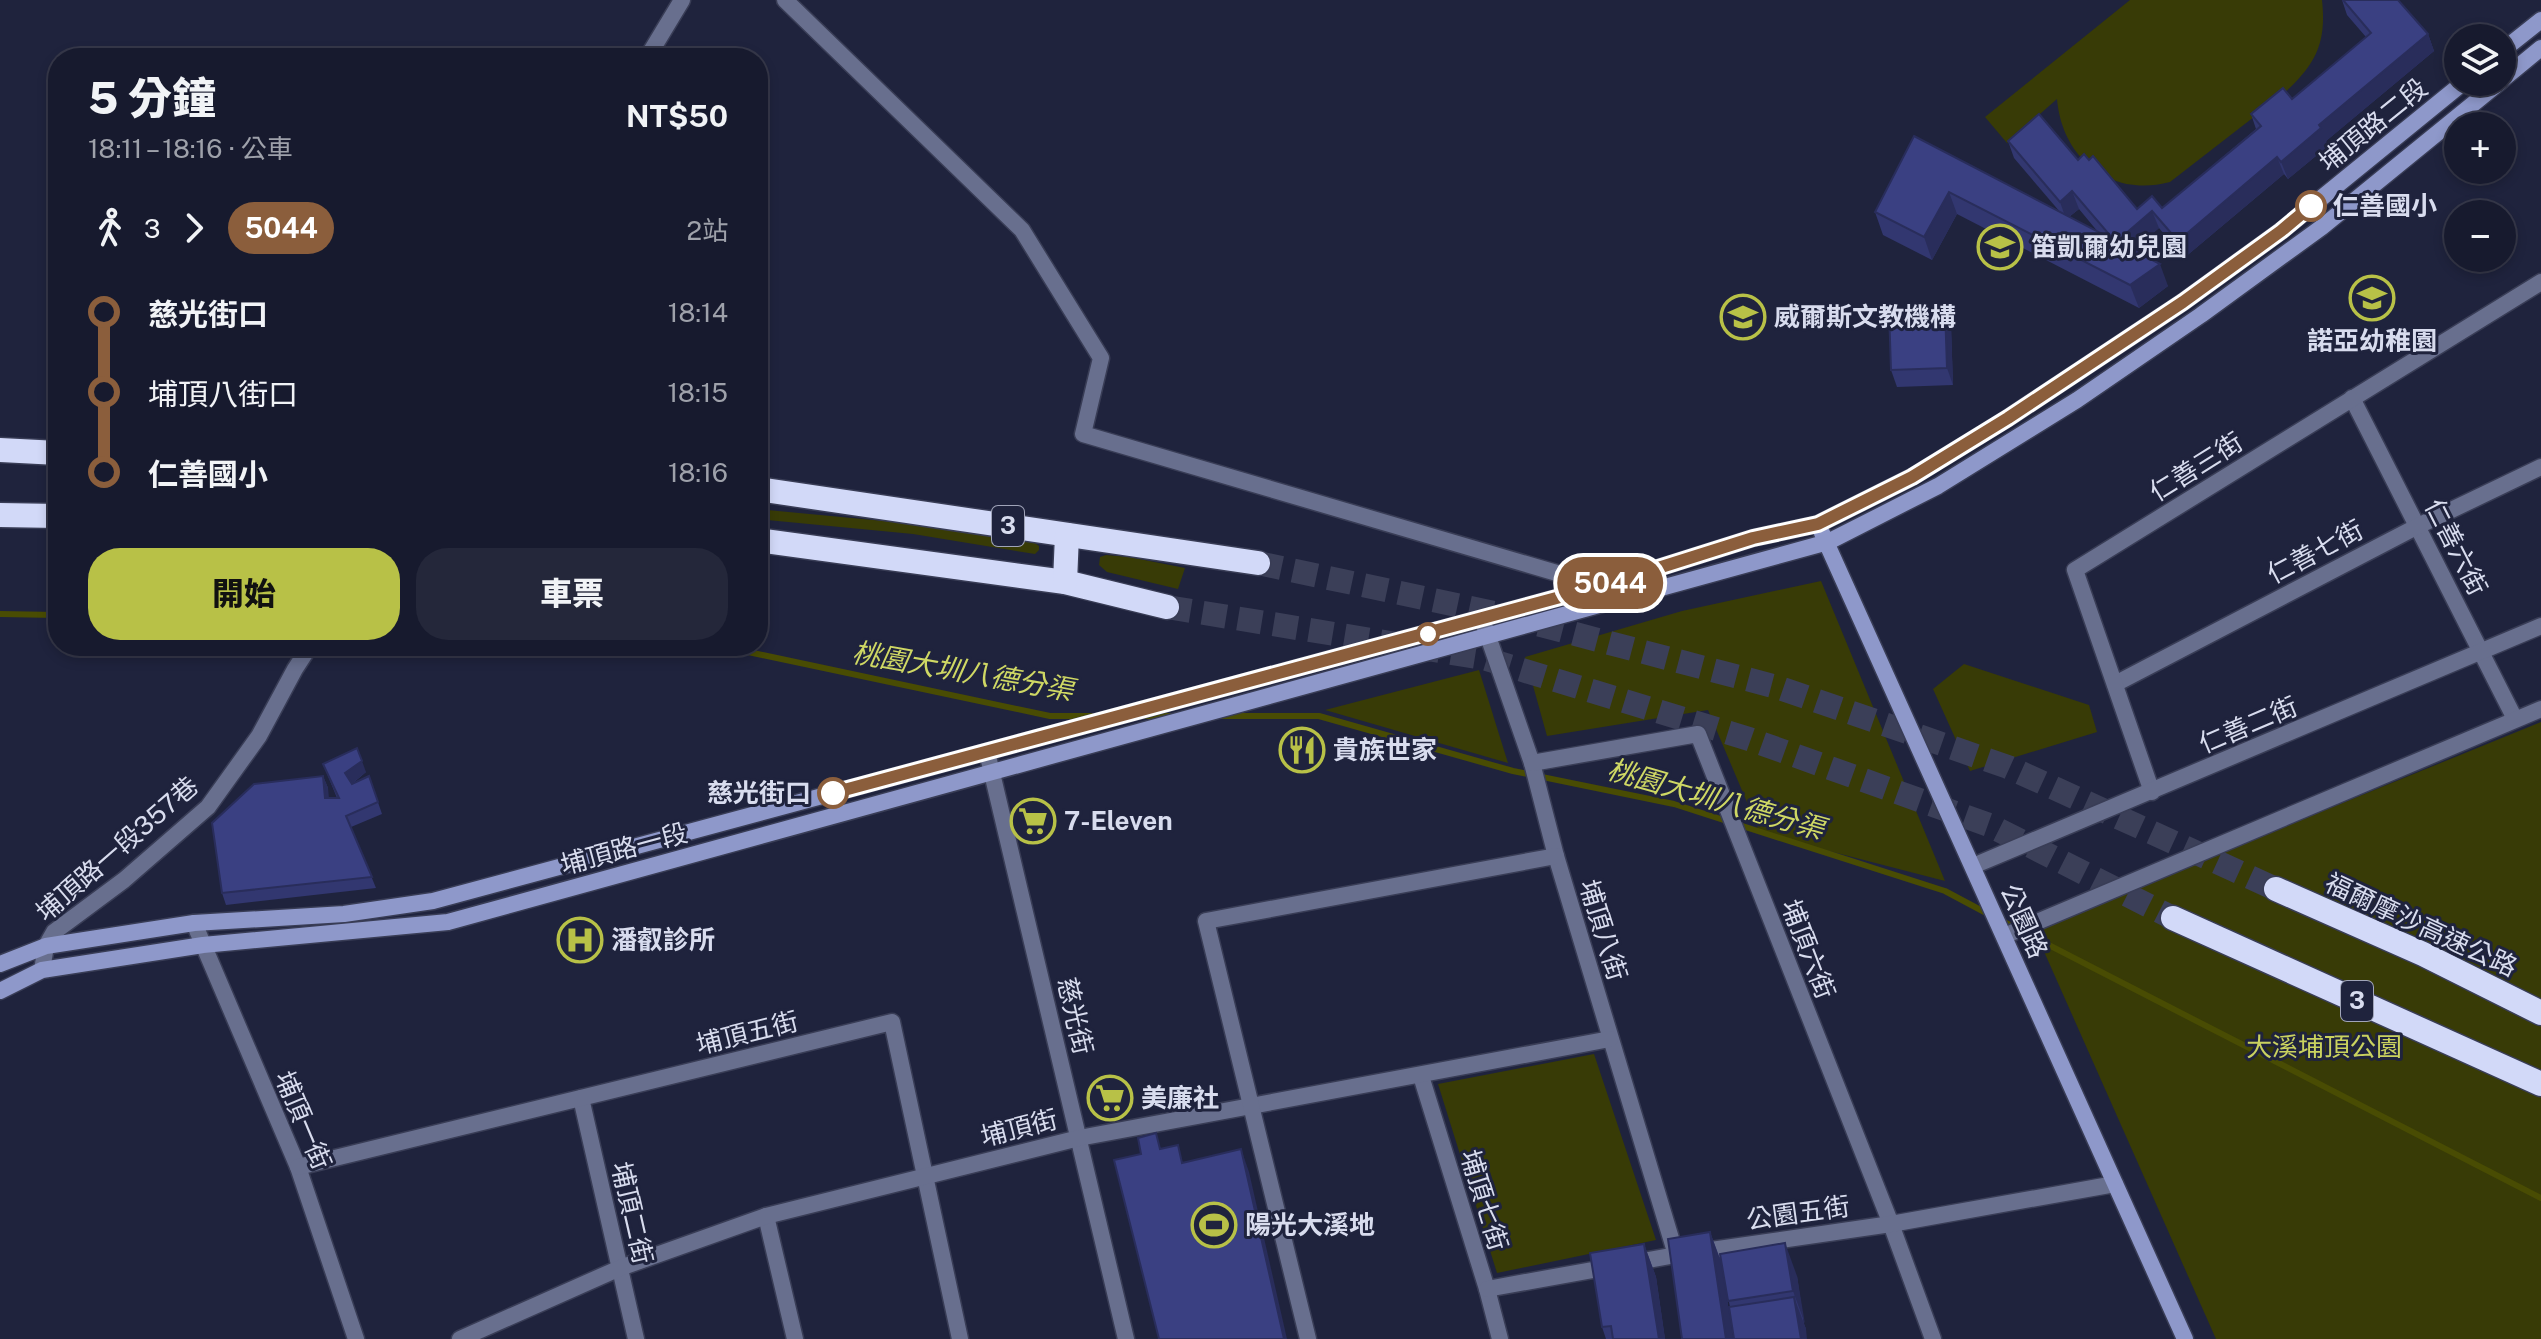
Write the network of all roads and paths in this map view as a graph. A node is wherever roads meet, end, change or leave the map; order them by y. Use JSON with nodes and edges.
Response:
{"nodes":[{"id":1,"x":682,"y":0,"type":"edge"},
{"id":2,"x":785,"y":0,"type":"edge"},
{"id":3,"x":2541,"y":20,"type":"edge"},
{"id":4,"x":2516,"y":40,"type":"edge"},
{"id":5,"x":653,"y":48,"type":"edge"},
{"id":6,"x":2541,"y":48,"type":"edge"},
{"id":7,"x":2516,"y":69,"type":"edge"},
{"id":8,"x":2447,"y":96,"type":"edge"},
{"id":9,"x":2483,"y":96,"type":"edge"},
{"id":10,"x":2541,"y":282,"type":"edge"},
{"id":11,"x":2352,"y":398,"type":"junction"},
{"id":12,"x":0,"y":450,"type":"edge"},
{"id":13,"x":48,"y":452,"type":"edge"},
{"id":14,"x":2541,"y":467,"type":"edge"},
{"id":15,"x":768,"y":490,"type":"edge"},
{"id":16,"x":0,"y":515,"type":"edge"},
{"id":17,"x":48,"y":516,"type":"edge"},
{"id":18,"x":1818,"y":524,"type":"junction"},
{"id":19,"x":2418,"y":526,"type":"junction"},
{"id":20,"x":1067,"y":535,"type":"junction"},
{"id":21,"x":768,"y":541,"type":"edge"},
{"id":22,"x":1828,"y":542,"type":"junction"},
{"id":23,"x":1258,"y":563,"type":"tunnel mouth"},
{"id":24,"x":1065,"y":582,"type":"junction"},
{"id":25,"x":1601,"y":586,"type":"junction"},
{"id":26,"x":1624,"y":600,"type":"joint"},
{"id":27,"x":1167,"y":607,"type":"tunnel mouth"},
{"id":28,"x":1482,"y":619,"type":"junction"},
{"id":29,"x":2541,"y":626,"type":"edge"},
{"id":30,"x":1487,"y":637,"type":"junction"},
{"id":31,"x":2482,"y":651,"type":"junction"},
{"id":32,"x":303,"y":656,"type":"edge"},
{"id":33,"x":2115,"y":684,"type":"junction"},
{"id":34,"x":2541,"y":709,"type":"edge"},
{"id":35,"x":2515,"y":719,"type":"junction"},
{"id":36,"x":987,"y":752,"type":"junction"},
{"id":37,"x":1532,"y":763,"type":"junction"},
{"id":38,"x":993,"y":773,"type":"junction"},
{"id":39,"x":2152,"y":792,"type":"junction"},
{"id":40,"x":1556,"y":856,"type":"junction"},
{"id":41,"x":1973,"y":866,"type":"junction"},
{"id":42,"x":2276,"y":889,"type":"tunnel mouth"},
{"id":43,"x":2173,"y":918,"type":"tunnel mouth"},
{"id":44,"x":194,"y":923,"type":"junction"},
{"id":45,"x":2004,"y":936,"type":"junction"},
{"id":46,"x":203,"y":945,"type":"junction"},
{"id":47,"x":46,"y":946,"type":"junction"},
{"id":48,"x":0,"y":964,"type":"edge"},
{"id":49,"x":42,"y":970,"type":"junction"},
{"id":50,"x":0,"y":991,"type":"edge"},
{"id":51,"x":2541,"y":1013,"type":"edge"},
{"id":52,"x":1610,"y":1039,"type":"junction"},
{"id":53,"x":1421,"y":1076,"type":"junction"},
{"id":54,"x":2541,"y":1084,"type":"edge"},
{"id":55,"x":581,"y":1098,"type":"junction"},
{"id":56,"x":1250,"y":1108,"type":"junction"},
{"id":57,"x":1079,"y":1138,"type":"junction"},
{"id":58,"x":298,"y":1167,"type":"junction"},
{"id":59,"x":925,"y":1176,"type":"junction"},
{"id":60,"x":2115,"y":1184,"type":"junction"},
{"id":61,"x":766,"y":1216,"type":"junction"},
{"id":62,"x":1891,"y":1224,"type":"junction"},
{"id":63,"x":1676,"y":1255,"type":"junction"},
{"id":64,"x":620,"y":1268,"type":"junction"},
{"id":65,"x":1487,"y":1289,"type":"junction"},
{"id":66,"x":356,"y":1339,"type":"edge"},
{"id":67,"x":460,"y":1339,"type":"edge"},
{"id":68,"x":636,"y":1339,"type":"edge"},
{"id":69,"x":795,"y":1339,"type":"edge"},
{"id":70,"x":960,"y":1339,"type":"edge"},
{"id":71,"x":1126,"y":1339,"type":"edge"},
{"id":72,"x":1308,"y":1339,"type":"edge"},
{"id":73,"x":1500,"y":1339,"type":"edge"},
{"id":74,"x":1933,"y":1339,"type":"edge"},
{"id":75,"x":2185,"y":1339,"type":"edge"}],
"edges":[{"from":1,"to":5,"type":"street"},
{"from":2,"to":25,"type":"street"},
{"from":3,"to":4,"type":"street"},
{"from":6,"to":7,"type":"street","name":"埔頂路二段"},
{"from":8,"to":18,"type":"street","name":"埔頂路二段"},
{"from":9,"to":22,"type":"street","name":"埔頂路二段"},
{"from":10,"to":11,"type":"street","name":"仁善三街"},
{"from":11,"to":19,"type":"street","name":"仁善六街"},
{"from":11,"to":33,"type":"street","name":"仁善三街"},
{"from":12,"to":13,"type":"highway"},
{"from":14,"to":19,"type":"street","name":"仁善七街"},
{"from":15,"to":20,"type":"highway","number":"3"},
{"from":16,"to":17,"type":"highway"},
{"from":18,"to":22,"type":"street","name":"公園路"},
{"from":18,"to":25,"type":"street","name":"埔頂路二段"},
{"from":19,"to":31,"type":"street","name":"仁善六街"},
{"from":19,"to":33,"type":"street","name":"仁善七街"},
{"from":20,"to":23,"type":"highway","number":"3"},
{"from":20,"to":24,"type":"highway"},
{"from":21,"to":24,"type":"highway","number":"3"},
{"from":22,"to":26,"type":"street","name":"埔頂路二段"},
{"from":22,"to":41,"type":"street","name":"公園路"},
{"from":24,"to":27,"type":"highway","number":"3"},
{"from":25,"to":28,"type":"street","name":"埔頂路一段"},
{"from":26,"to":30,"type":"street","name":"埔頂路一段"},
{"from":28,"to":30,"type":"street","name":"埔頂八街"},
{"from":28,"to":36,"type":"street","name":"埔頂路一段"},
{"from":29,"to":31,"type":"street","name":"仁善二街"},
{"from":30,"to":37,"type":"street","name":"埔頂八街"},
{"from":30,"to":38,"type":"street","name":"埔頂路一段"},
{"from":31,"to":35,"type":"street","name":"仁善六街"},
{"from":31,"to":39,"type":"street","name":"仁善二街"},
{"from":32,"to":47,"type":"street","name":"埔頂路一段357巷"},
{"from":33,"to":39,"type":"street","name":"仁善三街"},
{"from":34,"to":35,"type":"street"},
{"from":35,"to":45,"type":"street"},
{"from":36,"to":38,"type":"street","name":"慈光街"},
{"from":36,"to":44,"type":"street","name":"埔頂路一段"},
{"from":37,"to":40,"type":"street","name":"埔頂八街"},
{"from":37,"to":62,"type":"street","name":"埔頂六街"},
{"from":38,"to":46,"type":"street","name":"埔頂路一段"},
{"from":38,"to":57,"type":"street","name":"慈光街"},
{"from":39,"to":41,"type":"street","name":"仁善二街"},
{"from":40,"to":52,"type":"street","name":"埔頂八街"},
{"from":40,"to":56,"type":"street"},
{"from":41,"to":45,"type":"street","name":"公園路"},
{"from":42,"to":51,"type":"highway","name":"福爾摩沙高速公路"},
{"from":43,"to":54,"type":"highway","number":"3"},
{"from":44,"to":46,"type":"street","name":"埔頂一街"},
{"from":44,"to":47,"type":"street","name":"埔頂路一段"},
{"from":45,"to":60,"type":"street","name":"公園路"},
{"from":46,"to":49,"type":"street","name":"埔頂路一段"},
{"from":46,"to":58,"type":"street","name":"埔頂一街"},
{"from":47,"to":48,"type":"street","name":"埔頂路一段"},
{"from":47,"to":49,"type":"street","name":"埔頂路一段357巷"},
{"from":49,"to":50,"type":"street","name":"埔頂路一段"},
{"from":52,"to":53,"type":"street","name":"埔頂街"},
{"from":52,"to":63,"type":"street","name":"埔頂八街"},
{"from":53,"to":56,"type":"street","name":"埔頂街"},
{"from":53,"to":65,"type":"street","name":"埔頂七街"},
{"from":55,"to":58,"type":"street","name":"埔頂五街"},
{"from":55,"to":59,"type":"street","name":"埔頂五街"},
{"from":55,"to":64,"type":"street","name":"埔頂二街"},
{"from":56,"to":57,"type":"street","name":"埔頂街"},
{"from":56,"to":72,"type":"street"},
{"from":57,"to":59,"type":"street","name":"埔頂街"},
{"from":57,"to":71,"type":"street","name":"慈光街"},
{"from":58,"to":66,"type":"street","name":"埔頂一街"},
{"from":59,"to":61,"type":"street","name":"埔頂街"},
{"from":59,"to":70,"type":"street","name":"埔頂五街"},
{"from":60,"to":62,"type":"street","name":"公園五街"},
{"from":60,"to":75,"type":"street","name":"公園路"},
{"from":61,"to":64,"type":"street","name":"埔頂街"},
{"from":61,"to":69,"type":"street"},
{"from":62,"to":63,"type":"street","name":"公園五街"},
{"from":62,"to":74,"type":"street","name":"埔頂六街"},
{"from":63,"to":65,"type":"street","name":"公園五街"},
{"from":64,"to":67,"type":"street","name":"埔頂街"},
{"from":64,"to":68,"type":"street","name":"埔頂二街"},
{"from":65,"to":73,"type":"street","name":"埔頂七街"}]}
